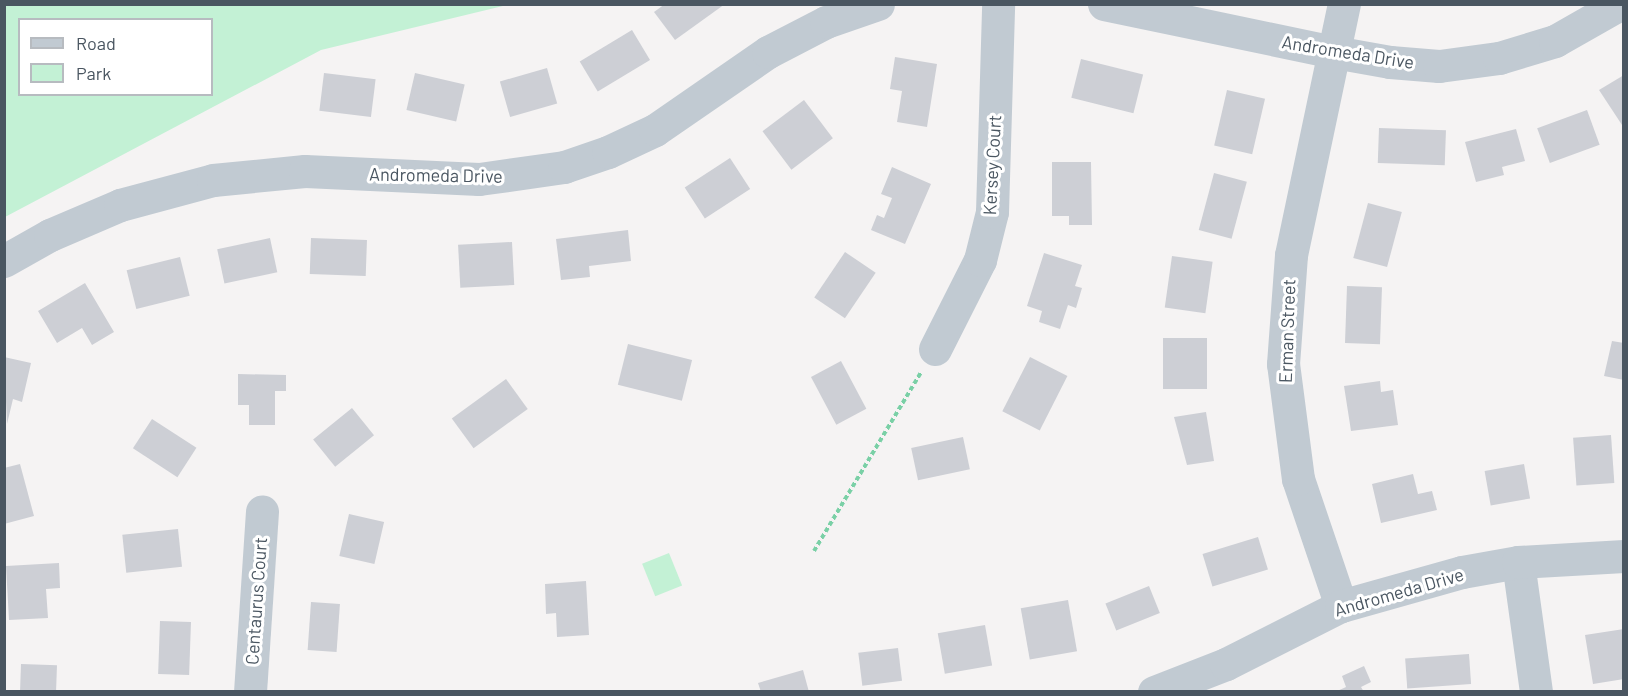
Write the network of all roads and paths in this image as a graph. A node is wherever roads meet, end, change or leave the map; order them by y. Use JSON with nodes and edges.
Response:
{"nodes":[{"id":1,"x":878,"y":4,"type":"edge"},
{"id":2,"x":998,"y":4,"type":"edge"},
{"id":3,"x":1104,"y":4,"type":"edge"},
{"id":4,"x":1344,"y":4,"type":"edge"},
{"id":5,"x":1620,"y":4,"type":"edge"},
{"id":6,"x":1334,"y":52,"type":"junction"},
{"id":7,"x":4,"y":261,"type":"edge"},
{"id":8,"x":935,"y":349,"type":"joint"},
{"id":9,"x":262,"y":511,"type":"dead end"},
{"id":10,"x":814,"y":551,"type":"dead end"},
{"id":11,"x":1623,"y":556,"type":"edge"},
{"id":12,"x":1518,"y":562,"type":"junction"},
{"id":13,"x":1341,"y":606,"type":"junction"},
{"id":14,"x":250,"y":692,"type":"edge"},
{"id":15,"x":1154,"y":692,"type":"edge"},
{"id":16,"x":1536,"y":692,"type":"edge"}],
"edges":[{"from":1,"to":7,"type":"street","name":"Andromeda Drive"},
{"from":2,"to":8,"type":"street","name":"Kersey Court"},
{"from":3,"to":6,"type":"street","name":"Andromeda Drive"},
{"from":4,"to":6,"type":"street","name":"Erman Street"},
{"from":5,"to":6,"type":"street","name":"Andromeda Drive"},
{"from":6,"to":13,"type":"street","name":"Erman Street"},
{"from":8,"to":10,"type":"path"},
{"from":9,"to":14,"type":"street","name":"Centaurus Court"},
{"from":11,"to":12,"type":"street","name":"Andromeda Drive"},
{"from":12,"to":13,"type":"street","name":"Andromeda Drive"},
{"from":12,"to":16,"type":"street"},
{"from":13,"to":15,"type":"street","name":"Andromeda Drive"}]}
